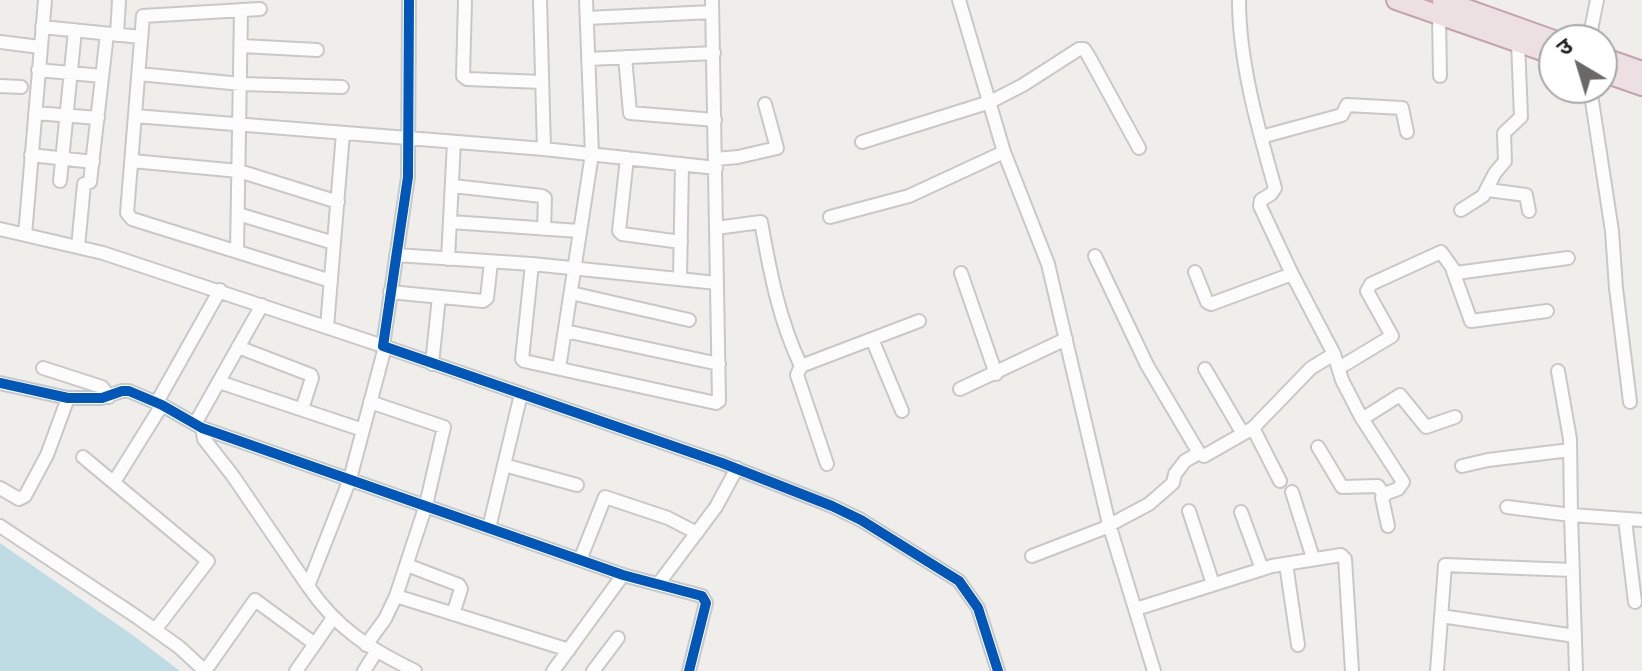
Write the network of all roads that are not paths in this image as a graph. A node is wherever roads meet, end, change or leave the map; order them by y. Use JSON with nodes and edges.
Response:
{"nodes":[{"id":1,"x":45,"y":0,"type":"edge"},
{"id":2,"x":119,"y":0,"type":"edge"},
{"id":3,"x":409,"y":0,"type":"edge"},
{"id":4,"x":465,"y":0,"type":"edge"},
{"id":5,"x":540,"y":0,"type":"edge"},
{"id":6,"x":586,"y":0,"type":"edge"},
{"id":7,"x":959,"y":0,"type":"edge"},
{"id":8,"x":1239,"y":0,"type":"edge"},
{"id":9,"x":1396,"y":0,"type":"edge"},
{"id":10,"x":1597,"y":0,"type":"edge"},
{"id":11,"x":712,"y":6,"type":"edge"},
{"id":12,"x":1440,"y":7,"type":"edge"},
{"id":13,"x":260,"y":9,"type":"dead end"},
{"id":14,"x":241,"y":10,"type":"junction"},
{"id":15,"x":587,"y":18,"type":"junction"},
{"id":16,"x":1592,"y":24,"type":"edge"},
{"id":17,"x":42,"y":27,"type":"junction"},
{"id":18,"x":75,"y":30,"type":"junction"},
{"id":19,"x":112,"y":34,"type":"junction"},
{"id":20,"x":1538,"y":35,"type":"edge"},
{"id":21,"x":141,"y":37,"type":"junction"},
{"id":22,"x":0,"y":42,"type":"edge"},
{"id":23,"x":1518,"y":42,"type":"junction"},
{"id":24,"x":242,"y":46,"type":"junction"},
{"id":25,"x":40,"y":47,"type":"junction"},
{"id":26,"x":1538,"y":49,"type":"edge"},
{"id":27,"x":317,"y":50,"type":"dead end"},
{"id":28,"x":714,"y":53,"type":"junction"},
{"id":29,"x":625,"y":57,"type":"junction"},
{"id":30,"x":588,"y":59,"type":"junction"},
{"id":31,"x":1618,"y":63,"type":"edge"},
{"id":32,"x":38,"y":70,"type":"junction"},
{"id":33,"x":1642,"y":71,"type":"edge"},
{"id":34,"x":71,"y":73,"type":"junction"},
{"id":35,"x":139,"y":74,"type":"junction"},
{"id":36,"x":102,"y":76,"type":"junction"},
{"id":37,"x":1440,"y":76,"type":"dead end"},
{"id":38,"x":1618,"y":78,"type":"edge"},
{"id":39,"x":542,"y":82,"type":"junction"},
{"id":40,"x":241,"y":84,"type":"junction"},
{"id":41,"x":0,"y":86,"type":"edge"},
{"id":42,"x":1642,"y":86,"type":"edge"},
{"id":43,"x":21,"y":87,"type":"dead end"},
{"id":44,"x":342,"y":87,"type":"dead end"},
{"id":45,"x":990,"y":102,"type":"junction"},
{"id":46,"x":765,"y":104,"type":"dead end"},
{"id":47,"x":1592,"y":104,"type":"edge"},
{"id":48,"x":35,"y":113,"type":"junction"},
{"id":49,"x":67,"y":115,"type":"junction"},
{"id":50,"x":135,"y":116,"type":"junction"},
{"id":51,"x":98,"y":118,"type":"junction"},
{"id":52,"x":715,"y":120,"type":"junction"},
{"id":53,"x":240,"y":126,"type":"junction"},
{"id":54,"x":1407,"y":132,"type":"dead end"},
{"id":55,"x":343,"y":133,"type":"junction"},
{"id":56,"x":1261,"y":137,"type":"junction"},
{"id":57,"x":408,"y":138,"type":"junction"},
{"id":58,"x":454,"y":142,"type":"junction"},
{"id":59,"x":862,"y":142,"type":"dead end"},
{"id":60,"x":1139,"y":148,"type":"dead end"},
{"id":61,"x":544,"y":149,"type":"junction"},
{"id":62,"x":1004,"y":152,"type":"junction"},
{"id":63,"x":592,"y":154,"type":"junction"},
{"id":64,"x":31,"y":155,"type":"junction"},
{"id":65,"x":62,"y":157,"type":"junction"},
{"id":66,"x":627,"y":158,"type":"junction"},
{"id":67,"x":132,"y":161,"type":"junction"},
{"id":68,"x":93,"y":162,"type":"junction"},
{"id":69,"x":716,"y":163,"type":"junction"},
{"id":70,"x":682,"y":164,"type":"junction"},
{"id":71,"x":239,"y":171,"type":"junction"},
{"id":72,"x":60,"y":181,"type":"dead end"},
{"id":73,"x":453,"y":186,"type":"junction"},
{"id":74,"x":1488,"y":190,"type":"junction"},
{"id":75,"x":338,"y":202,"type":"junction"},
{"id":76,"x":1461,"y":210,"type":"dead end"},
{"id":77,"x":1529,"y":211,"type":"dead end"},
{"id":78,"x":238,"y":214,"type":"junction"},
{"id":79,"x":830,"y":217,"type":"dead end"},
{"id":80,"x":451,"y":222,"type":"junction"},
{"id":81,"x":716,"y":228,"type":"junction"},
{"id":82,"x":0,"y":229,"type":"edge"},
{"id":83,"x":544,"y":229,"type":"junction"},
{"id":84,"x":579,"y":231,"type":"junction"},
{"id":85,"x":25,"y":235,"type":"junction"},
{"id":86,"x":681,"y":242,"type":"junction"},
{"id":87,"x":334,"y":243,"type":"junction"},
{"id":88,"x":78,"y":247,"type":"junction"},
{"id":89,"x":237,"y":251,"type":"junction"},
{"id":90,"x":396,"y":255,"type":"junction"},
{"id":91,"x":1095,"y":256,"type":"dead end"},
{"id":92,"x":1568,"y":258,"type":"dead end"},
{"id":93,"x":448,"y":259,"type":"junction"},
{"id":94,"x":491,"y":262,"type":"junction"},
{"id":95,"x":532,"y":264,"type":"junction"},
{"id":96,"x":574,"y":268,"type":"junction"},
{"id":97,"x":1453,"y":271,"type":"junction"},
{"id":98,"x":1195,"y":272,"type":"dead end"},
{"id":99,"x":961,"y":273,"type":"dead end"},
{"id":100,"x":1292,"y":274,"type":"junction"},
{"id":101,"x":680,"y":279,"type":"junction"},
{"id":102,"x":331,"y":281,"type":"junction"},
{"id":103,"x":717,"y":283,"type":"junction"},
{"id":104,"x":220,"y":290,"type":"junction"},
{"id":105,"x":390,"y":292,"type":"junction"},
{"id":106,"x":571,"y":293,"type":"junction"},
{"id":107,"x":439,"y":297,"type":"junction"},
{"id":108,"x":262,"y":305,"type":"junction"},
{"id":109,"x":1547,"y":311,"type":"dead end"},
{"id":110,"x":689,"y":320,"type":"dead end"},
{"id":111,"x":919,"y":321,"type":"dead end"},
{"id":112,"x":327,"y":327,"type":"junction"},
{"id":113,"x":565,"y":331,"type":"junction"},
{"id":114,"x":872,"y":339,"type":"junction"},
{"id":115,"x":1066,"y":339,"type":"junction"},
{"id":116,"x":238,"y":347,"type":"junction"},
{"id":117,"x":384,"y":347,"type":"junction"},
{"id":118,"x":1334,"y":354,"type":"junction"},
{"id":119,"x":432,"y":364,"type":"junction"},
{"id":120,"x":719,"y":364,"type":"junction"},
{"id":121,"x":801,"y":366,"type":"junction"},
{"id":122,"x":43,"y":368,"type":"dead end"},
{"id":123,"x":559,"y":368,"type":"junction"},
{"id":124,"x":1339,"y":368,"type":"junction"},
{"id":125,"x":1205,"y":369,"type":"dead end"},
{"id":126,"x":1558,"y":371,"type":"dead end"},
{"id":127,"x":996,"y":374,"type":"junction"},
{"id":128,"x":219,"y":382,"type":"junction"},
{"id":129,"x":0,"y":383,"type":"edge"},
{"id":130,"x":960,"y":389,"type":"dead end"},
{"id":131,"x":521,"y":394,"type":"junction"},
{"id":132,"x":109,"y":397,"type":"junction"},
{"id":133,"x":68,"y":398,"type":"junction"},
{"id":134,"x":370,"y":402,"type":"junction"},
{"id":135,"x":1630,"y":402,"type":"dead end"},
{"id":136,"x":160,"y":404,"type":"junction"},
{"id":137,"x":302,"y":409,"type":"junction"},
{"id":138,"x":902,"y":411,"type":"dead end"},
{"id":139,"x":1455,"y":417,"type":"dead end"},
{"id":140,"x":1362,"y":419,"type":"junction"},
{"id":141,"x":199,"y":425,"type":"junction"},
{"id":142,"x":363,"y":430,"type":"junction"},
{"id":143,"x":1248,"y":431,"type":"junction"},
{"id":144,"x":1318,"y":447,"type":"dead end"},
{"id":145,"x":1570,"y":450,"type":"junction"},
{"id":146,"x":1199,"y":453,"type":"junction"},
{"id":147,"x":83,"y":457,"type":"dead end"},
{"id":148,"x":827,"y":464,"type":"dead end"},
{"id":149,"x":504,"y":465,"type":"junction"},
{"id":150,"x":1462,"y":466,"type":"dead end"},
{"id":151,"x":737,"y":468,"type":"junction"},
{"id":152,"x":350,"y":479,"type":"junction"},
{"id":153,"x":1280,"y":481,"type":"dead end"},
{"id":154,"x":114,"y":482,"type":"junction"},
{"id":155,"x":577,"y":485,"type":"dead end"},
{"id":156,"x":0,"y":488,"type":"edge"},
{"id":157,"x":1292,"y":492,"type":"dead end"},
{"id":158,"x":1384,"y":495,"type":"junction"},
{"id":159,"x":426,"y":505,"type":"junction"},
{"id":160,"x":1507,"y":507,"type":"dead end"},
{"id":161,"x":1189,"y":511,"type":"dead end"},
{"id":162,"x":1241,"y":512,"type":"dead end"},
{"id":163,"x":1571,"y":515,"type":"junction"},
{"id":164,"x":1625,"y":520,"type":"junction"},
{"id":165,"x":1642,"y":520,"type":"edge"},
{"id":166,"x":1109,"y":524,"type":"junction"},
{"id":167,"x":0,"y":526,"type":"edge"},
{"id":168,"x":1388,"y":526,"type":"dead end"},
{"id":169,"x":489,"y":528,"type":"junction"},
{"id":170,"x":697,"y":533,"type":"junction"},
{"id":171,"x":1032,"y":556,"type":"dead end"},
{"id":172,"x":1313,"y":558,"type":"junction"},
{"id":173,"x":580,"y":560,"type":"junction"},
{"id":174,"x":1286,"y":564,"type":"junction"},
{"id":175,"x":407,"y":565,"type":"junction"},
{"id":176,"x":1262,"y":569,"type":"junction"},
{"id":177,"x":1572,"y":570,"type":"junction"},
{"id":178,"x":623,"y":575,"type":"junction"},
{"id":179,"x":659,"y":583,"type":"junction"},
{"id":180,"x":1213,"y":584,"type":"junction"},
{"id":181,"x":308,"y":586,"type":"junction"},
{"id":182,"x":396,"y":596,"type":"junction"},
{"id":183,"x":1635,"y":602,"type":"dead end"},
{"id":184,"x":1136,"y":609,"type":"junction"},
{"id":185,"x":453,"y":614,"type":"junction"},
{"id":186,"x":1441,"y":616,"type":"junction"},
{"id":187,"x":333,"y":618,"type":"junction"},
{"id":188,"x":152,"y":628,"type":"junction"},
{"id":189,"x":1575,"y":636,"type":"junction"},
{"id":190,"x":618,"y":638,"type":"dead end"},
{"id":191,"x":315,"y":644,"type":"junction"},
{"id":192,"x":1298,"y":645,"type":"dead end"},
{"id":193,"x":371,"y":649,"type":"junction"},
{"id":194,"x":569,"y":650,"type":"junction"},
{"id":195,"x":205,"y":671,"type":"edge"},
{"id":196,"x":296,"y":671,"type":"edge"},
{"id":197,"x":364,"y":671,"type":"edge"},
{"id":198,"x":415,"y":671,"type":"edge"},
{"id":199,"x":553,"y":671,"type":"edge"},
{"id":200,"x":593,"y":671,"type":"edge"},
{"id":201,"x":689,"y":671,"type":"edge"},
{"id":202,"x":998,"y":671,"type":"edge"},
{"id":203,"x":1154,"y":671,"type":"edge"},
{"id":204,"x":1352,"y":671,"type":"edge"},
{"id":205,"x":1437,"y":671,"type":"edge"},
{"id":206,"x":1576,"y":671,"type":"edge"}],
"edges":[{"from":1,"to":17,"type":"street"},
{"from":2,"to":19,"type":"street"},
{"from":3,"to":57,"type":"street"},
{"from":4,"to":39,"type":"street"},
{"from":5,"to":39,"type":"street"},
{"from":6,"to":15,"type":"street"},
{"from":7,"to":45,"type":"street"},
{"from":8,"to":56,"type":"street"},
{"from":9,"to":12,"type":"highway"},
{"from":10,"to":16,"type":"street"},
{"from":11,"to":15,"type":"street"},
{"from":11,"to":28,"type":"street"},
{"from":12,"to":20,"type":"highway"},
{"from":12,"to":23,"type":"highway"},
{"from":12,"to":37,"type":"street"},
{"from":13,"to":14,"type":"street"},
{"from":14,"to":21,"type":"street"},
{"from":14,"to":24,"type":"street"},
{"from":15,"to":30,"type":"street"},
{"from":17,"to":18,"type":"street"},
{"from":17,"to":25,"type":"street"},
{"from":18,"to":19,"type":"street"},
{"from":18,"to":34,"type":"street"},
{"from":19,"to":21,"type":"street"},
{"from":19,"to":36,"type":"street"},
{"from":21,"to":35,"type":"street"},
{"from":22,"to":25,"type":"street"},
{"from":23,"to":26,"type":"highway"},
{"from":23,"to":74,"type":"street"},
{"from":24,"to":27,"type":"street"},
{"from":24,"to":40,"type":"street"},
{"from":25,"to":32,"type":"street"},
{"from":28,"to":29,"type":"street"},
{"from":28,"to":52,"type":"street"},
{"from":29,"to":30,"type":"street"},
{"from":29,"to":52,"type":"street"},
{"from":30,"to":63,"type":"street"},
{"from":31,"to":33,"type":"highway"},
{"from":32,"to":34,"type":"street"},
{"from":32,"to":48,"type":"street"},
{"from":34,"to":36,"type":"street"},
{"from":34,"to":49,"type":"street"},
{"from":35,"to":40,"type":"street"},
{"from":35,"to":50,"type":"street"},
{"from":36,"to":51,"type":"street"},
{"from":38,"to":42,"type":"highway"},
{"from":39,"to":61,"type":"street"},
{"from":40,"to":44,"type":"street"},
{"from":40,"to":53,"type":"street"},
{"from":41,"to":43,"type":"street"},
{"from":45,"to":59,"type":"street"},
{"from":45,"to":60,"type":"street"},
{"from":45,"to":62,"type":"street"},
{"from":46,"to":69,"type":"street"},
{"from":47,"to":135,"type":"street"},
{"from":48,"to":49,"type":"street"},
{"from":48,"to":64,"type":"street"},
{"from":49,"to":51,"type":"street"},
{"from":49,"to":65,"type":"street"},
{"from":50,"to":53,"type":"street"},
{"from":50,"to":67,"type":"street"},
{"from":51,"to":68,"type":"street"},
{"from":52,"to":69,"type":"street"},
{"from":53,"to":55,"type":"street"},
{"from":53,"to":71,"type":"street"},
{"from":54,"to":56,"type":"street"},
{"from":55,"to":57,"type":"street"},
{"from":55,"to":75,"type":"street"},
{"from":56,"to":100,"type":"street"},
{"from":57,"to":58,"type":"street"},
{"from":57,"to":90,"type":"street"},
{"from":58,"to":61,"type":"street"},
{"from":58,"to":73,"type":"street"},
{"from":61,"to":63,"type":"street"},
{"from":62,"to":79,"type":"street"},
{"from":62,"to":115,"type":"street"},
{"from":63,"to":66,"type":"street"},
{"from":63,"to":84,"type":"street"},
{"from":64,"to":65,"type":"street"},
{"from":64,"to":85,"type":"street"},
{"from":65,"to":68,"type":"street"},
{"from":65,"to":72,"type":"street"},
{"from":66,"to":70,"type":"street"},
{"from":66,"to":86,"type":"street"},
{"from":67,"to":71,"type":"street"},
{"from":67,"to":89,"type":"street"},
{"from":68,"to":88,"type":"street"},
{"from":69,"to":70,"type":"street"},
{"from":69,"to":81,"type":"street"},
{"from":70,"to":86,"type":"street"},
{"from":71,"to":75,"type":"street"},
{"from":71,"to":78,"type":"street"},
{"from":73,"to":80,"type":"street"},
{"from":73,"to":83,"type":"street"},
{"from":74,"to":76,"type":"street"},
{"from":74,"to":77,"type":"street"},
{"from":75,"to":87,"type":"street"},
{"from":78,"to":87,"type":"street"},
{"from":78,"to":89,"type":"street"},
{"from":80,"to":83,"type":"street"},
{"from":80,"to":93,"type":"street"},
{"from":81,"to":103,"type":"street"},
{"from":81,"to":121,"type":"street"},
{"from":82,"to":85,"type":"street"},
{"from":83,"to":84,"type":"street"},
{"from":84,"to":96,"type":"street"},
{"from":85,"to":88,"type":"street"},
{"from":86,"to":101,"type":"street"},
{"from":87,"to":102,"type":"street"},
{"from":88,"to":104,"type":"street"},
{"from":89,"to":102,"type":"street"},
{"from":90,"to":93,"type":"street"},
{"from":90,"to":105,"type":"street"},
{"from":91,"to":146,"type":"street"},
{"from":92,"to":97,"type":"street"},
{"from":93,"to":94,"type":"street"},
{"from":94,"to":95,"type":"street"},
{"from":94,"to":107,"type":"street"},
{"from":95,"to":96,"type":"street"},
{"from":95,"to":123,"type":"street"},
{"from":96,"to":101,"type":"street"},
{"from":96,"to":106,"type":"street"},
{"from":97,"to":109,"type":"street"},
{"from":97,"to":124,"type":"street"},
{"from":98,"to":100,"type":"street"},
{"from":99,"to":127,"type":"street"},
{"from":100,"to":118,"type":"street"},
{"from":101,"to":103,"type":"street"},
{"from":102,"to":112,"type":"street"},
{"from":103,"to":120,"type":"street"},
{"from":104,"to":108,"type":"street"},
{"from":104,"to":136,"type":"street"},
{"from":105,"to":107,"type":"street"},
{"from":105,"to":117,"type":"street"},
{"from":106,"to":110,"type":"street"},
{"from":106,"to":113,"type":"street"},
{"from":107,"to":119,"type":"street"},
{"from":108,"to":112,"type":"street"},
{"from":108,"to":116,"type":"street"},
{"from":111,"to":114,"type":"street"},
{"from":112,"to":117,"type":"street"},
{"from":113,"to":120,"type":"street"},
{"from":113,"to":123,"type":"street"},
{"from":114,"to":121,"type":"street"},
{"from":114,"to":138,"type":"street"},
{"from":115,"to":127,"type":"street"},
{"from":115,"to":166,"type":"street"},
{"from":116,"to":128,"type":"street"},
{"from":116,"to":137,"type":"street"},
{"from":117,"to":119,"type":"street"},
{"from":117,"to":134,"type":"street"},
{"from":118,"to":124,"type":"street"},
{"from":118,"to":143,"type":"street"},
{"from":119,"to":131,"type":"street"},
{"from":120,"to":123,"type":"street"},
{"from":121,"to":148,"type":"street"},
{"from":122,"to":132,"type":"street"},
{"from":124,"to":140,"type":"street"},
{"from":125,"to":143,"type":"street"},
{"from":126,"to":145,"type":"street"},
{"from":127,"to":130,"type":"street"},
{"from":128,"to":137,"type":"street"},
{"from":128,"to":141,"type":"street"},
{"from":129,"to":133,"type":"street"},
{"from":131,"to":149,"type":"street"},
{"from":131,"to":151,"type":"street"},
{"from":132,"to":133,"type":"street"},
{"from":132,"to":136,"type":"street"},
{"from":133,"to":156,"type":"street"},
{"from":134,"to":142,"type":"street"},
{"from":134,"to":159,"type":"street"},
{"from":136,"to":141,"type":"street"},
{"from":136,"to":154,"type":"street"},
{"from":137,"to":142,"type":"street"},
{"from":139,"to":140,"type":"street"},
{"from":140,"to":158,"type":"street"},
{"from":141,"to":152,"type":"street"},
{"from":141,"to":181,"type":"street"},
{"from":142,"to":152,"type":"street"},
{"from":143,"to":146,"type":"street"},
{"from":143,"to":153,"type":"street"},
{"from":144,"to":158,"type":"street"},
{"from":145,"to":150,"type":"street"},
{"from":145,"to":163,"type":"street"},
{"from":146,"to":166,"type":"street"},
{"from":147,"to":154,"type":"street"},
{"from":149,"to":155,"type":"street"},
{"from":149,"to":169,"type":"street"},
{"from":151,"to":170,"type":"street"},
{"from":151,"to":202,"type":"street"},
{"from":152,"to":159,"type":"street"},
{"from":152,"to":181,"type":"street"},
{"from":154,"to":188,"type":"street"},
{"from":157,"to":172,"type":"street"},
{"from":158,"to":168,"type":"street"},
{"from":159,"to":169,"type":"street"},
{"from":159,"to":175,"type":"street"},
{"from":160,"to":163,"type":"street"},
{"from":161,"to":180,"type":"street"},
{"from":162,"to":176,"type":"street"},
{"from":163,"to":164,"type":"street"},
{"from":163,"to":177,"type":"street"},
{"from":164,"to":165,"type":"street"},
{"from":164,"to":183,"type":"street"},
{"from":166,"to":171,"type":"street"},
{"from":166,"to":184,"type":"street"},
{"from":167,"to":188,"type":"street"},
{"from":169,"to":173,"type":"street"},
{"from":170,"to":173,"type":"street"},
{"from":170,"to":179,"type":"street"},
{"from":172,"to":174,"type":"street"},
{"from":172,"to":204,"type":"street"},
{"from":173,"to":178,"type":"street"},
{"from":174,"to":176,"type":"street"},
{"from":174,"to":192,"type":"street"},
{"from":175,"to":182,"type":"street"},
{"from":175,"to":185,"type":"street"},
{"from":176,"to":180,"type":"street"},
{"from":177,"to":186,"type":"street"},
{"from":177,"to":189,"type":"street"},
{"from":178,"to":179,"type":"street"},
{"from":178,"to":194,"type":"street"},
{"from":179,"to":201,"type":"street"},
{"from":180,"to":184,"type":"street"},
{"from":181,"to":187,"type":"street"},
{"from":182,"to":185,"type":"street"},
{"from":182,"to":193,"type":"street"},
{"from":184,"to":203,"type":"street"},
{"from":185,"to":194,"type":"street"},
{"from":186,"to":189,"type":"street"},
{"from":186,"to":205,"type":"street"},
{"from":187,"to":191,"type":"street"},
{"from":187,"to":193,"type":"street"},
{"from":188,"to":195,"type":"street"},
{"from":189,"to":206,"type":"street"},
{"from":190,"to":200,"type":"street"},
{"from":191,"to":195,"type":"street"},
{"from":191,"to":196,"type":"street"},
{"from":193,"to":197,"type":"street"},
{"from":193,"to":198,"type":"street"},
{"from":194,"to":199,"type":"street"}]}
